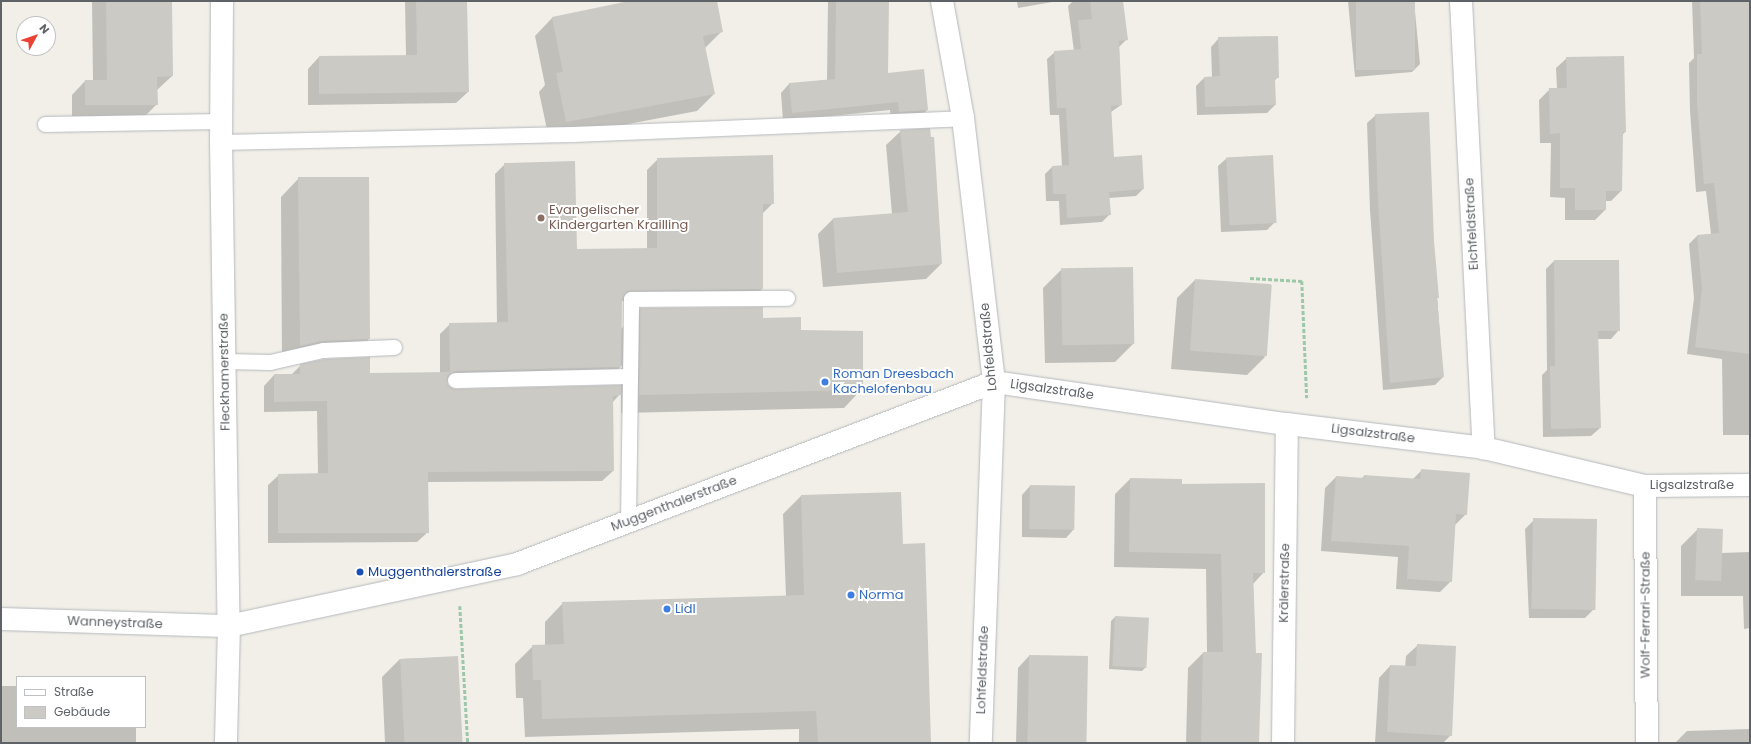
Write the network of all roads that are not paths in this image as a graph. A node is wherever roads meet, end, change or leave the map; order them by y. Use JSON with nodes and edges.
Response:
{"nodes":[{"id":1,"x":222,"y":1,"type":"edge"},
{"id":2,"x":942,"y":1,"type":"edge"},
{"id":3,"x":1461,"y":1,"type":"edge"},
{"id":4,"x":963,"y":118,"type":"junction"},
{"id":5,"x":221,"y":121,"type":"junction"},
{"id":6,"x":45,"y":124,"type":"dead end"},
{"id":7,"x":221,"y":142,"type":"junction"},
{"id":8,"x":787,"y":298,"type":"dead end"},
{"id":9,"x":394,"y":347,"type":"dead end"},
{"id":10,"x":225,"y":361,"type":"junction"},
{"id":11,"x":630,"y":376,"type":"junction"},
{"id":12,"x":455,"y":380,"type":"dead end"},
{"id":13,"x":994,"y":382,"type":"junction"},
{"id":14,"x":1298,"y":425,"type":"junction"},
{"id":15,"x":1484,"y":448,"type":"junction"},
{"id":16,"x":1750,"y":485,"type":"edge"},
{"id":17,"x":1645,"y":486,"type":"junction"},
{"id":18,"x":628,"y":521,"type":"junction"},
{"id":19,"x":1,"y":619,"type":"edge"},
{"id":20,"x":229,"y":626,"type":"junction"},
{"id":21,"x":226,"y":743,"type":"edge"},
{"id":22,"x":981,"y":743,"type":"edge"},
{"id":23,"x":1282,"y":743,"type":"edge"},
{"id":24,"x":1647,"y":743,"type":"edge"}],
"edges":[{"from":1,"to":5,"type":"street","name":"Fleckhamerstraße"},
{"from":2,"to":4,"type":"street","name":"Lohfeldstraße"},
{"from":3,"to":15,"type":"street","name":"Eichfeldstraße"},
{"from":4,"to":7,"type":"lane"},
{"from":4,"to":13,"type":"street","name":"Lohfeldstraße"},
{"from":5,"to":6,"type":"lane"},
{"from":5,"to":7,"type":"street","name":"Fleckhamerstraße"},
{"from":7,"to":10,"type":"street","name":"Fleckhamerstraße"},
{"from":8,"to":11,"type":"lane"},
{"from":9,"to":10,"type":"lane"},
{"from":10,"to":20,"type":"street","name":"Fleckhamerstraße"},
{"from":11,"to":12,"type":"lane"},
{"from":11,"to":18,"type":"lane"},
{"from":13,"to":14,"type":"street","name":"Ligsalzstraße"},
{"from":13,"to":18,"type":"street","name":"Muggenthalerstraße"},
{"from":13,"to":22,"type":"street","name":"Lohfeldstraße"},
{"from":14,"to":15,"type":"street","name":"Ligsalzstraße"},
{"from":14,"to":23,"type":"street","name":"Krälerstraße"},
{"from":15,"to":17,"type":"street","name":"Ligsalzstraße"},
{"from":16,"to":17,"type":"street","name":"Ligsalzstraße"},
{"from":17,"to":24,"type":"street","name":"Wolf-Ferrari-Straße"},
{"from":18,"to":20,"type":"street","name":"Muggenthalerstraße"},
{"from":19,"to":20,"type":"street","name":"Wanneystraße"},
{"from":20,"to":21,"type":"street","name":"Fleckhamerstraße"}]}
